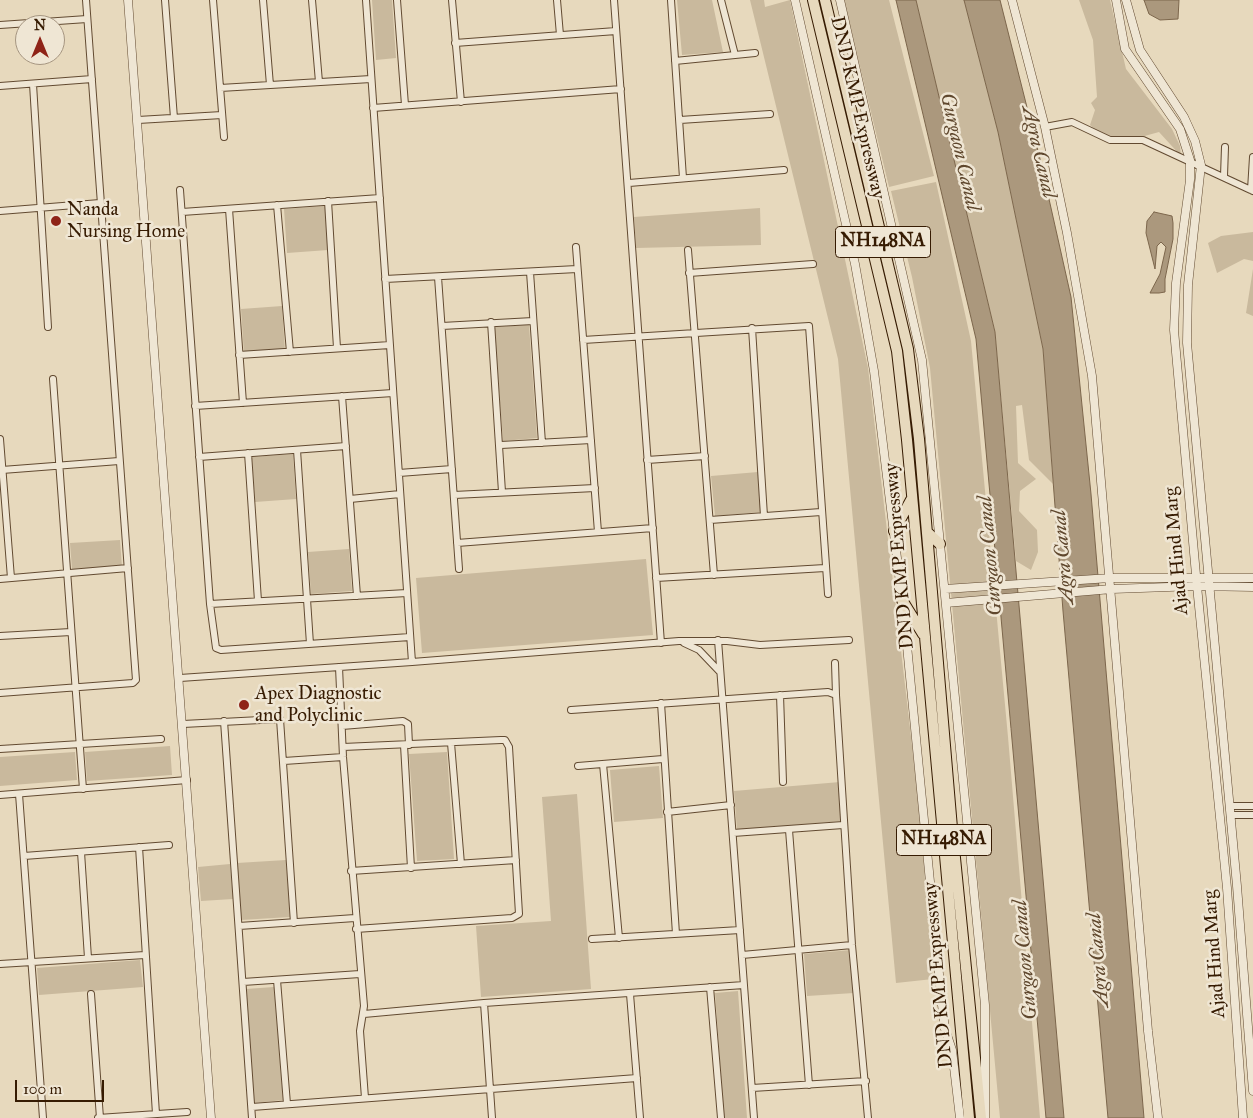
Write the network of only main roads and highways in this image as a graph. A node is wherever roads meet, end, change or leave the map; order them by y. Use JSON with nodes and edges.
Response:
{"nodes":[{"id":1,"x":813,"y":0,"type":"edge"},
{"id":2,"x":826,"y":0,"type":"edge"},
{"id":3,"x":911,"y":500,"type":"junction"},
{"id":4,"x":894,"y":531,"type":"road end"},
{"id":5,"x":927,"y":532,"type":"junction"},
{"id":6,"x":940,"y":544,"type":"road end"},
{"id":7,"x":902,"y":600,"type":"road end"},
{"id":8,"x":924,"y":637,"type":"junction"},
{"id":9,"x":969,"y":1118,"type":"edge"},
{"id":10,"x":981,"y":1118,"type":"edge"}],
"edges":[{"from":1,"to":3,"type":"highway","name":"DND KMP Expressway","number":"NH148NA"},
{"from":2,"to":5,"type":"highway","name":"DND KMP Expressway","number":"NH148NA"},
{"from":3,"to":4,"type":"highway"},
{"from":3,"to":8,"type":"highway","name":"DND KMP Expressway","number":"NH148NA"},
{"from":5,"to":6,"type":"highway"},
{"from":5,"to":10,"type":"highway","name":"DND KMP Expressway","number":"NH148NA"},
{"from":7,"to":8,"type":"highway"},
{"from":8,"to":9,"type":"highway","name":"DND KMP Expressway","number":"NH148NA"}]}
